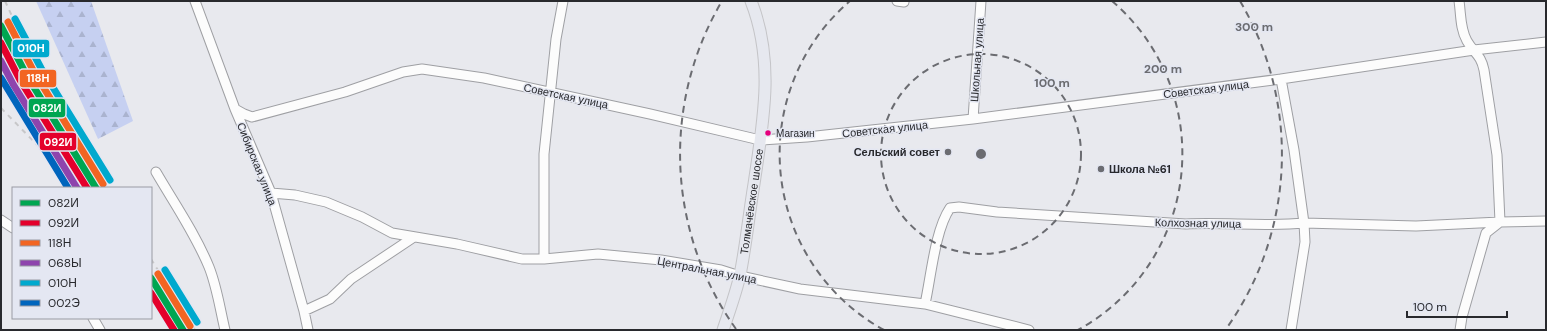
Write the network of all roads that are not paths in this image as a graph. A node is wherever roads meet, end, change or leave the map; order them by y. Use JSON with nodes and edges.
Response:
{"nodes":[{"id":1,"x":195,"y":1,"type":"edge"},
{"id":2,"x":563,"y":1,"type":"edge"},
{"id":3,"x":751,"y":1,"type":"edge"},
{"id":4,"x":982,"y":1,"type":"edge"},
{"id":5,"x":1459,"y":1,"type":"edge"},
{"id":6,"x":1546,"y":42,"type":"edge"},
{"id":7,"x":1474,"y":50,"type":"junction"},
{"id":8,"x":1281,"y":79,"type":"junction"},
{"id":9,"x":550,"y":93,"type":"junction"},
{"id":10,"x":235,"y":108,"type":"junction"},
{"id":11,"x":973,"y":119,"type":"junction"},
{"id":12,"x":760,"y":140,"type":"junction"},
{"id":13,"x":156,"y":172,"type":"dead end"},
{"id":14,"x":271,"y":193,"type":"junction"},
{"id":15,"x":1,"y":220,"type":"edge"},
{"id":16,"x":1546,"y":221,"type":"edge"},
{"id":17,"x":1500,"y":222,"type":"junction"},
{"id":18,"x":1304,"y":223,"type":"junction"},
{"id":19,"x":12,"y":227,"type":"edge"},
{"id":20,"x":414,"y":237,"type":"junction"},
{"id":21,"x":544,"y":259,"type":"junction"},
{"id":22,"x":740,"y":276,"type":"junction"},
{"id":23,"x":925,"y":304,"type":"junction"},
{"id":24,"x":304,"y":311,"type":"junction"},
{"id":25,"x":94,"y":319,"type":"edge"},
{"id":26,"x":100,"y":330,"type":"edge"},
{"id":27,"x":225,"y":330,"type":"edge"},
{"id":28,"x":308,"y":330,"type":"edge"},
{"id":29,"x":723,"y":330,"type":"edge"},
{"id":30,"x":1029,"y":330,"type":"edge"},
{"id":31,"x":1291,"y":330,"type":"edge"},
{"id":32,"x":1460,"y":330,"type":"edge"}],
"edges":[{"from":1,"to":10,"type":"street","name":"Сибирская улица"},
{"from":2,"to":9,"type":"street"},
{"from":3,"to":12,"type":"main road","name":"Толмачёвское шоссе"},
{"from":4,"to":11,"type":"street","name":"Школьная улица"},
{"from":5,"to":7,"type":"street"},
{"from":6,"to":7,"type":"street","name":"Советская улица"},
{"from":7,"to":8,"type":"street","name":"Советская улица"},
{"from":7,"to":17,"type":"street"},
{"from":8,"to":11,"type":"street","name":"Советская улица"},
{"from":8,"to":18,"type":"street"},
{"from":9,"to":10,"type":"street","name":"Советская улица"},
{"from":9,"to":12,"type":"street","name":"Советская улица"},
{"from":9,"to":21,"type":"street"},
{"from":10,"to":14,"type":"street","name":"Сибирская улица"},
{"from":11,"to":12,"type":"street","name":"Советская улица"},
{"from":12,"to":22,"type":"main road","name":"Толмачёвское шоссе"},
{"from":13,"to":27,"type":"street"},
{"from":14,"to":20,"type":"street","name":"Центральная улица"},
{"from":14,"to":24,"type":"street","name":"Сибирская улица"},
{"from":15,"to":19,"type":"street"},
{"from":16,"to":17,"type":"street","name":"Колхозная улица"},
{"from":17,"to":18,"type":"street","name":"Колхозная улица"},
{"from":17,"to":32,"type":"street"},
{"from":18,"to":23,"type":"street","name":"Колхозная улица"},
{"from":18,"to":31,"type":"street"},
{"from":20,"to":21,"type":"street","name":"Центральная улица"},
{"from":20,"to":24,"type":"street"},
{"from":21,"to":22,"type":"street","name":"Центральная улица"},
{"from":22,"to":23,"type":"street","name":"Центральная улица"},
{"from":22,"to":29,"type":"main road","name":"Толмачёвское шоссе"},
{"from":23,"to":30,"type":"street","name":"Центральная улица"},
{"from":24,"to":28,"type":"street","name":"Сибирская улица"},
{"from":25,"to":26,"type":"street"}]}
